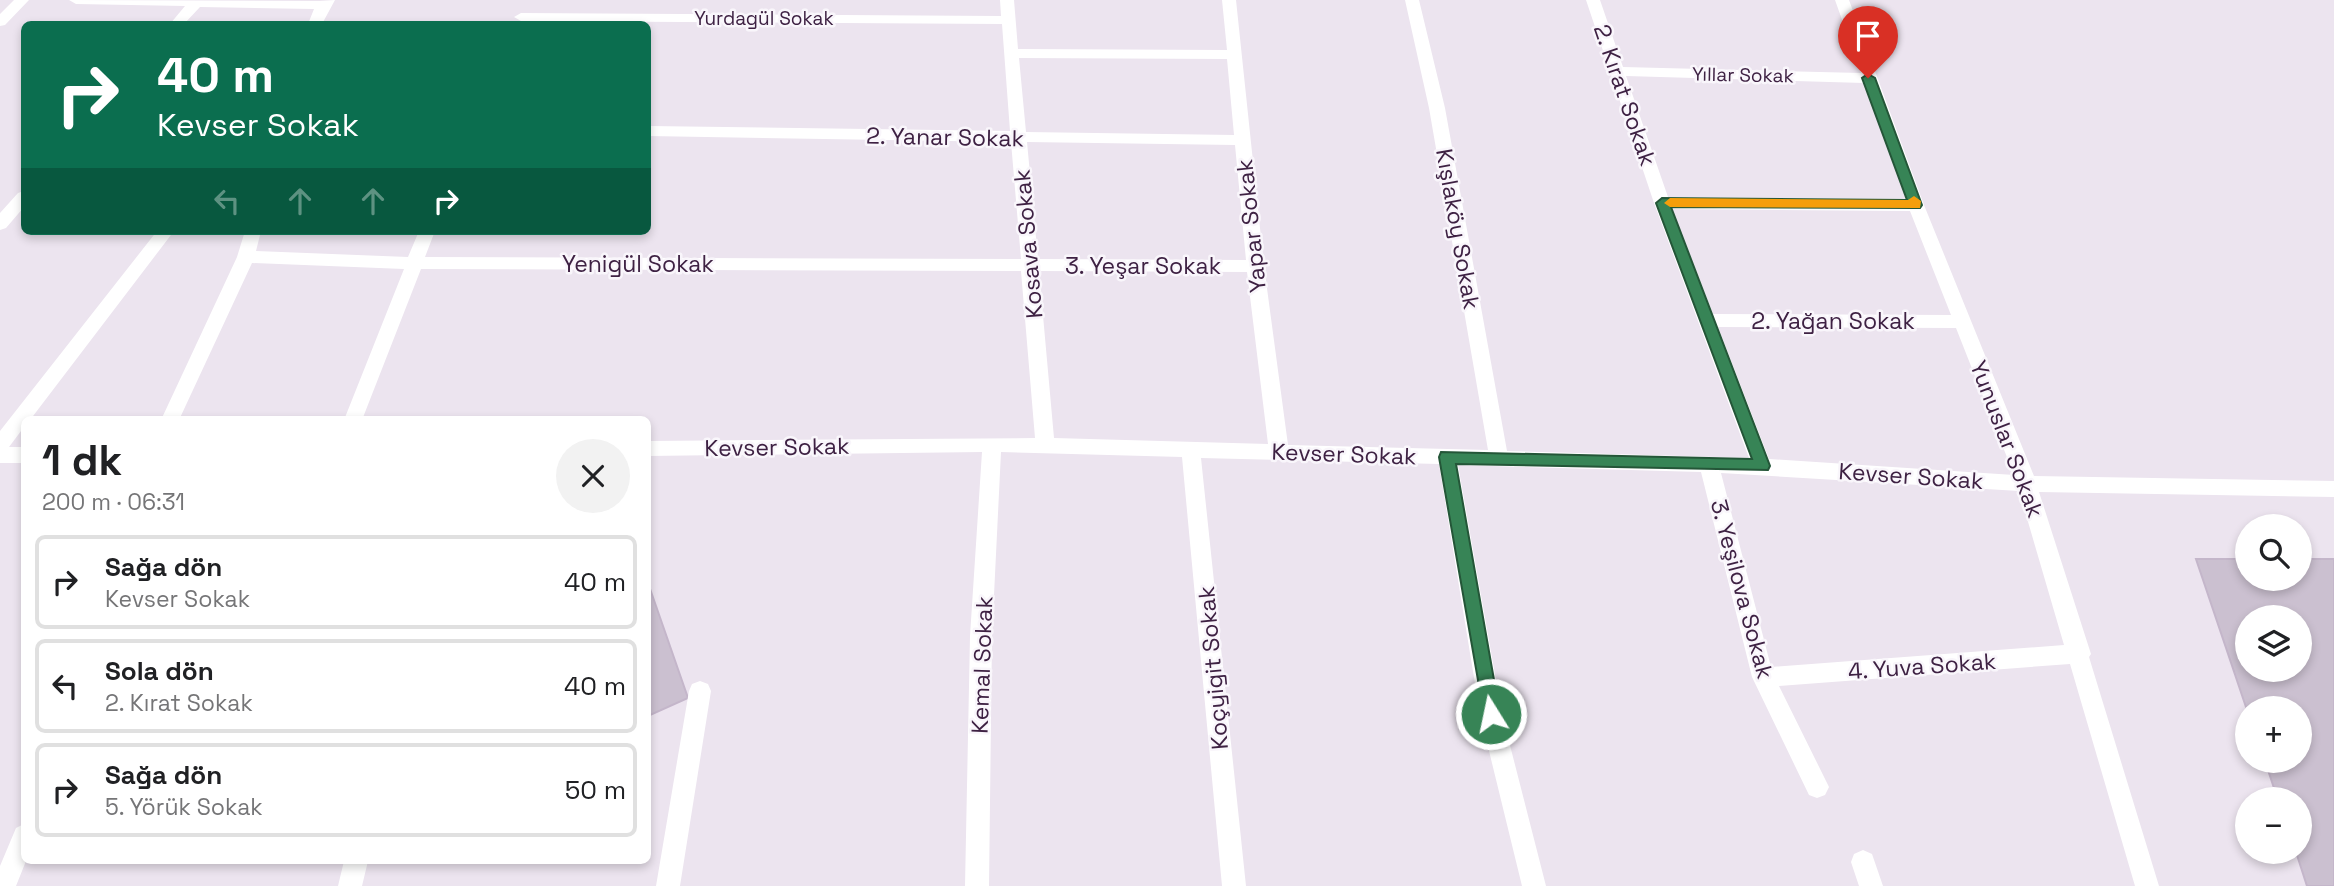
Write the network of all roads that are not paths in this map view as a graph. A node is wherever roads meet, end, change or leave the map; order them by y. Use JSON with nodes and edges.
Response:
{"nodes":[{"id":1,"x":22,"y":0,"type":"edge"},
{"id":2,"x":76,"y":0,"type":"edge"},
{"id":3,"x":529,"y":0,"type":"edge"},
{"id":4,"x":1007,"y":0,"type":"edge"},
{"id":5,"x":1230,"y":0,"type":"edge"},
{"id":6,"x":1412,"y":0,"type":"edge"},
{"id":7,"x":1593,"y":0,"type":"edge"},
{"id":8,"x":1842,"y":0,"type":"edge"},
{"id":9,"x":196,"y":2,"type":"junction"},
{"id":10,"x":321,"y":2,"type":"edge"},
{"id":11,"x":1007,"y":20,"type":"junction"},
{"id":12,"x":180,"y":21,"type":"edge"},
{"id":13,"x":316,"y":21,"type":"edge"},
{"id":14,"x":519,"y":21,"type":"edge"},
{"id":15,"x":0,"y":22,"type":"edge"},
{"id":16,"x":1010,"y":53,"type":"junction"},
{"id":17,"x":1234,"y":55,"type":"junction"},
{"id":18,"x":1617,"y":71,"type":"junction"},
{"id":19,"x":1868,"y":78,"type":"junction"},
{"id":20,"x":651,"y":131,"type":"edge"},
{"id":21,"x":1019,"y":138,"type":"junction"},
{"id":22,"x":1242,"y":140,"type":"junction"},
{"id":23,"x":21,"y":200,"type":"edge"},
{"id":24,"x":1662,"y":203,"type":"junction"},
{"id":25,"x":1916,"y":205,"type":"junction"},
{"id":26,"x":0,"y":224,"type":"edge"},
{"id":27,"x":163,"y":235,"type":"edge"},
{"id":28,"x":252,"y":235,"type":"edge"},
{"id":29,"x":425,"y":235,"type":"edge"},
{"id":30,"x":246,"y":257,"type":"junction"},
{"id":31,"x":414,"y":263,"type":"junction"},
{"id":32,"x":1255,"y":266,"type":"junction"},
{"id":33,"x":1030,"y":267,"type":"junction"},
{"id":34,"x":1706,"y":320,"type":"junction"},
{"id":35,"x":1961,"y":322,"type":"junction"},
{"id":36,"x":22,"y":416,"type":"edge"},
{"id":37,"x":172,"y":416,"type":"edge"},
{"id":38,"x":355,"y":416,"type":"edge"},
{"id":39,"x":21,"y":418,"type":"edge"},
{"id":40,"x":992,"y":444,"type":"junction"},
{"id":41,"x":0,"y":445,"type":"edge"},
{"id":42,"x":1045,"y":446,"type":"junction"},
{"id":43,"x":651,"y":448,"type":"edge"},
{"id":44,"x":1191,"y":450,"type":"junction"},
{"id":45,"x":1279,"y":452,"type":"junction"},
{"id":46,"x":0,"y":454,"type":"edge"},
{"id":47,"x":21,"y":455,"type":"edge"},
{"id":48,"x":1447,"y":457,"type":"junction"},
{"id":49,"x":1499,"y":458,"type":"junction"},
{"id":50,"x":1709,"y":464,"type":"junction"},
{"id":51,"x":1762,"y":466,"type":"junction"},
{"id":52,"x":2027,"y":484,"type":"junction"},
{"id":53,"x":2334,"y":489,"type":"edge"},
{"id":54,"x":2080,"y":654,"type":"junction"},
{"id":55,"x":1763,"y":677,"type":"junction"},
{"id":56,"x":700,"y":691,"type":"dead end"},
{"id":57,"x":1817,"y":787,"type":"dead end"},
{"id":58,"x":21,"y":844,"type":"edge"},
{"id":59,"x":1863,"y":862,"type":"dead end"},
{"id":60,"x":355,"y":864,"type":"edge"},
{"id":61,"x":4,"y":886,"type":"edge"},
{"id":62,"x":349,"y":886,"type":"edge"},
{"id":63,"x":668,"y":886,"type":"edge"},
{"id":64,"x":977,"y":886,"type":"edge"},
{"id":65,"x":1234,"y":886,"type":"edge"},
{"id":66,"x":1534,"y":886,"type":"edge"},
{"id":67,"x":1871,"y":886,"type":"edge"},
{"id":68,"x":2147,"y":886,"type":"edge"}],
"edges":[{"from":1,"to":15,"type":"street"},
{"from":2,"to":9,"type":"street"},
{"from":3,"to":14,"type":"street"},
{"from":4,"to":11,"type":"street","name":"Kosava Sokak"},
{"from":5,"to":17,"type":"street","name":"Yapar Sokak"},
{"from":6,"to":49,"type":"street","name":"Kışlaköy Sokak"},
{"from":7,"to":18,"type":"street","name":"2. Kırat Sokak"},
{"from":8,"to":19,"type":"street","name":"Yunuslar Sokak"},
{"from":9,"to":10,"type":"street"},
{"from":9,"to":12,"type":"street"},
{"from":10,"to":13,"type":"street"},
{"from":11,"to":14,"type":"street","name":"Yurdagül Sokak"},
{"from":11,"to":16,"type":"street","name":"Kosava Sokak"},
{"from":16,"to":17,"type":"street"},
{"from":16,"to":21,"type":"street","name":"Kosava Sokak"},
{"from":17,"to":22,"type":"street","name":"Yapar Sokak"},
{"from":18,"to":19,"type":"street","name":"Yıllar Sokak"},
{"from":18,"to":24,"type":"street","name":"2. Kırat Sokak"},
{"from":19,"to":25,"type":"street","name":"Yunuslar Sokak"},
{"from":20,"to":21,"type":"street","name":"2. Yanar Sokak"},
{"from":21,"to":22,"type":"street","name":"2. Yanar Sokak"},
{"from":21,"to":33,"type":"street","name":"Kosava Sokak"},
{"from":22,"to":32,"type":"street","name":"Yapar Sokak"},
{"from":23,"to":26,"type":"street"},
{"from":24,"to":25,"type":"street"},
{"from":24,"to":34,"type":"street","name":"2. Kırat Sokak"},
{"from":25,"to":35,"type":"street","name":"Yunuslar Sokak"},
{"from":27,"to":36,"type":"street"},
{"from":28,"to":30,"type":"street"},
{"from":29,"to":31,"type":"street"},
{"from":30,"to":31,"type":"street","name":"Yenigül Sokak"},
{"from":30,"to":37,"type":"street"},
{"from":31,"to":33,"type":"street","name":"Yenigül Sokak"},
{"from":31,"to":38,"type":"street"},
{"from":32,"to":33,"type":"street","name":"3. Yeşar Sokak"},
{"from":32,"to":45,"type":"street","name":"Yapar Sokak"},
{"from":33,"to":42,"type":"street","name":"Kosava Sokak"},
{"from":34,"to":35,"type":"street","name":"2. Yağan Sokak"},
{"from":34,"to":51,"type":"street","name":"2. Kırat Sokak"},
{"from":35,"to":52,"type":"street","name":"Yunuslar Sokak"},
{"from":39,"to":41,"type":"street"},
{"from":40,"to":42,"type":"street","name":"Kevser Sokak"},
{"from":40,"to":43,"type":"street","name":"Kevser Sokak"},
{"from":40,"to":64,"type":"street","name":"Kemal Sokak"},
{"from":42,"to":44,"type":"street","name":"Kevser Sokak"},
{"from":44,"to":45,"type":"street","name":"Kevser Sokak"},
{"from":44,"to":65,"type":"street","name":"Koçyigit Sokak"},
{"from":45,"to":48,"type":"street","name":"Kevser Sokak"},
{"from":46,"to":47,"type":"street"},
{"from":48,"to":49,"type":"street","name":"Kevser Sokak"},
{"from":48,"to":66,"type":"street"},
{"from":49,"to":50,"type":"street","name":"Kevser Sokak"},
{"from":50,"to":51,"type":"street","name":"Kevser Sokak"},
{"from":50,"to":55,"type":"street","name":"3. Yeşilova Sokak"},
{"from":51,"to":52,"type":"street","name":"Kevser Sokak"},
{"from":52,"to":53,"type":"street","name":"Kevser Sokak"},
{"from":52,"to":54,"type":"street","name":"Yunuslar Sokak"},
{"from":54,"to":55,"type":"street","name":"4. Yuva Sokak"},
{"from":54,"to":68,"type":"street","name":"Yunuslar Sokak"},
{"from":55,"to":57,"type":"street","name":"3. Yeşilova Sokak"},
{"from":56,"to":63,"type":"street"},
{"from":58,"to":61,"type":"street"},
{"from":59,"to":67,"type":"street"},
{"from":60,"to":62,"type":"street"}]}
